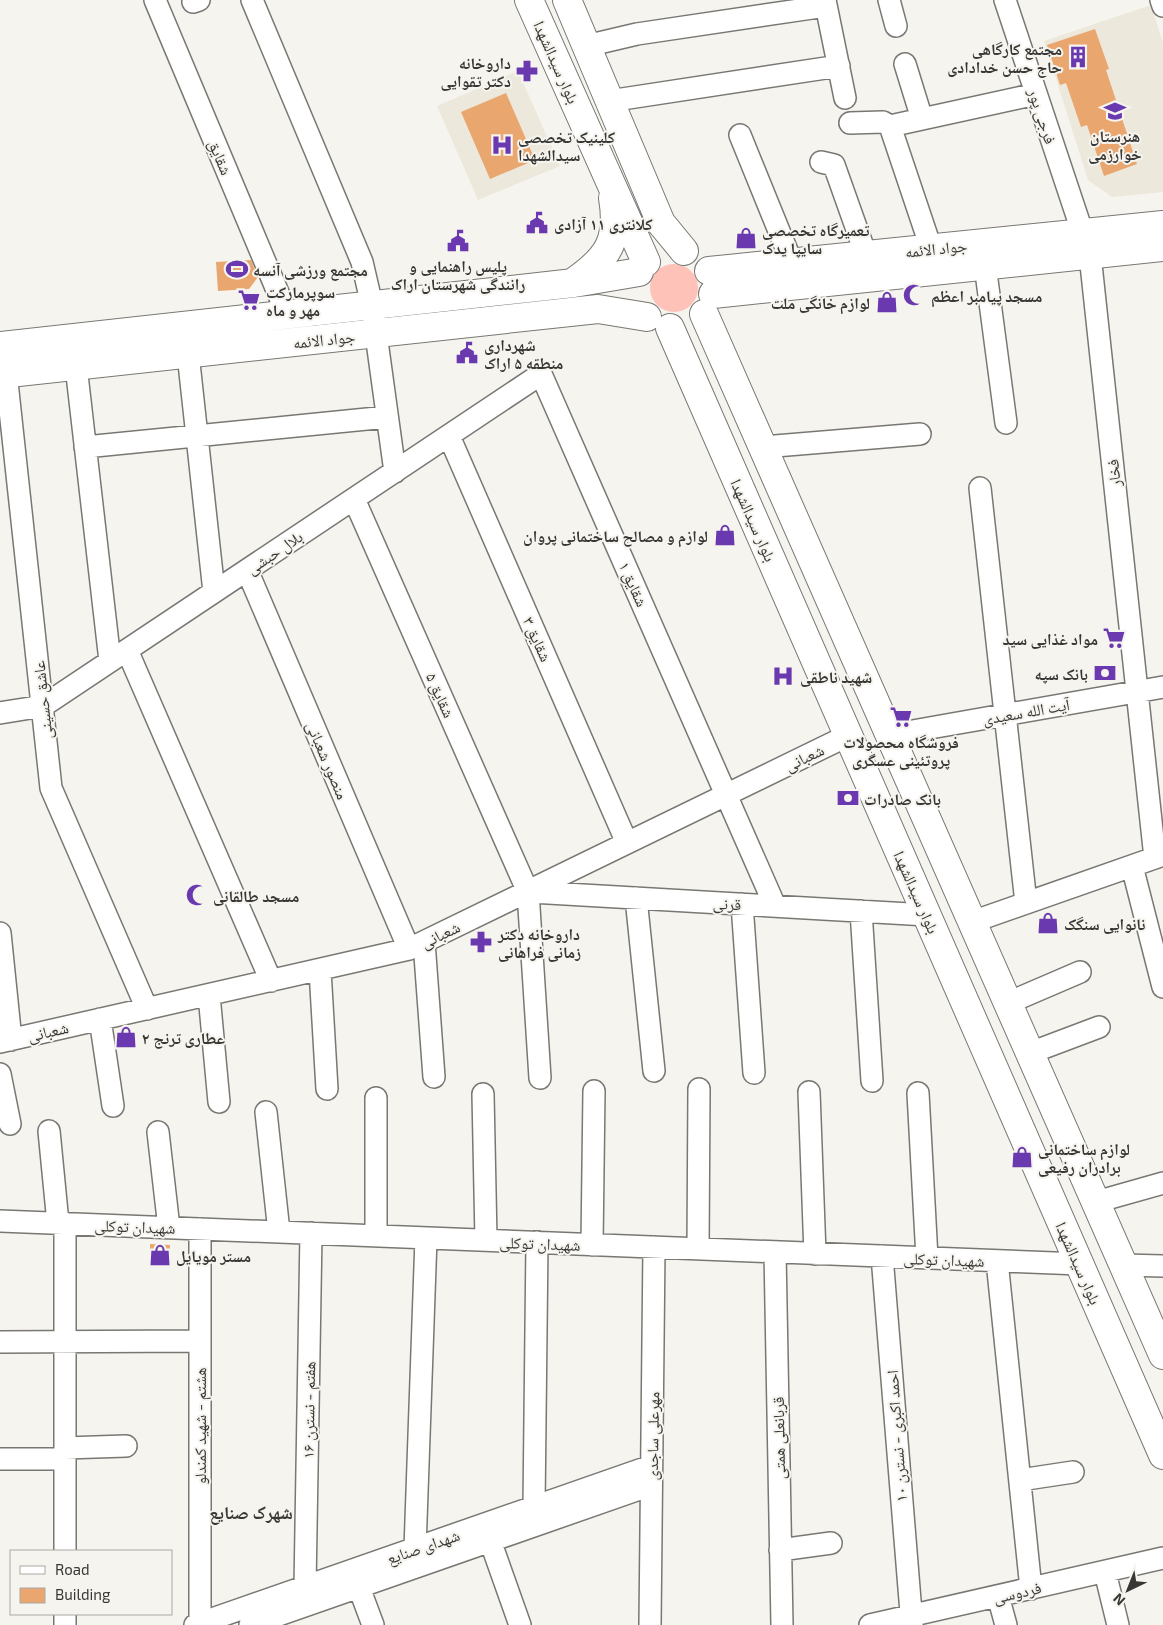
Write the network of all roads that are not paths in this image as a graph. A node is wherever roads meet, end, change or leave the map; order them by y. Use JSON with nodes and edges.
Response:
{"nodes":[{"id":1,"x":155,"y":0,"type":"edge"},
{"id":2,"x":252,"y":0,"type":"edge"},
{"id":3,"x":529,"y":0,"type":"edge"},
{"id":4,"x":566,"y":0,"type":"edge"},
{"id":5,"x":889,"y":0,"type":"edge"},
{"id":6,"x":1005,"y":0,"type":"edge"},
{"id":7,"x":1161,"y":0,"type":"edge"},
{"id":8,"x":826,"y":3,"type":"edge"},
{"id":9,"x":1163,"y":6,"type":"edge"},
{"id":10,"x":896,"y":26,"type":"dead end"},
{"id":11,"x":586,"y":46,"type":"junction"},
{"id":12,"x":905,"y":64,"type":"dead end"},
{"id":13,"x":838,"y":66,"type":"junction"},
{"id":14,"x":1036,"y":94,"type":"junction"},
{"id":15,"x":845,"y":98,"type":"dead end"},
{"id":16,"x":609,"y":101,"type":"junction"},
{"id":17,"x":922,"y":119,"type":"junction"},
{"id":18,"x":850,"y":123,"type":"dead end"},
{"id":19,"x":890,"y":126,"type":"junction"},
{"id":20,"x":740,"y":135,"type":"dead end"},
{"id":21,"x":821,"y":162,"type":"dead end"},
{"id":22,"x":610,"y":182,"type":"junction"},
{"id":23,"x":1163,"y":224,"type":"edge"},
{"id":24,"x":1085,"y":244,"type":"junction"},
{"id":25,"x":1163,"y":247,"type":"edge"},
{"id":26,"x":931,"y":248,"type":"junction"},
{"id":27,"x":684,"y":251,"type":"junction"},
{"id":28,"x":866,"y":255,"type":"junction"},
{"id":29,"x":792,"y":263,"type":"junction"},
{"id":30,"x":643,"y":266,"type":"junction"},
{"id":31,"x":986,"y":266,"type":"junction"},
{"id":32,"x":574,"y":282,"type":"junction"},
{"id":33,"x":709,"y":293,"type":"junction"},
{"id":34,"x":372,"y":305,"type":"junction"},
{"id":35,"x":287,"y":314,"type":"junction"},
{"id":36,"x":659,"y":323,"type":"junction"},
{"id":37,"x":376,"y":334,"type":"junction"},
{"id":38,"x":0,"y":346,"type":"edge"},
{"id":39,"x":188,"y":354,"type":"junction"},
{"id":40,"x":76,"y":366,"type":"junction"},
{"id":41,"x":3,"y":374,"type":"edge"},
{"id":42,"x":541,"y":374,"type":"joint"},
{"id":43,"x":387,"y":417,"type":"junction"},
{"id":44,"x":1006,"y":423,"type":"dead end"},
{"id":45,"x":920,"y":434,"type":"dead end"},
{"id":46,"x":197,"y":436,"type":"junction"},
{"id":47,"x":449,"y":436,"type":"junction"},
{"id":48,"x":85,"y":447,"type":"junction"},
{"id":49,"x":763,"y":447,"type":"junction"},
{"id":50,"x":395,"y":472,"type":"junction"},
{"id":51,"x":980,"y":488,"type":"dead end"},
{"id":52,"x":354,"y":498,"type":"junction"},
{"id":53,"x":246,"y":570,"type":"junction"},
{"id":54,"x":214,"y":592,"type":"junction"},
{"id":55,"x":119,"y":656,"type":"junction"},
{"id":56,"x":1163,"y":687,"type":"edge"},
{"id":57,"x":1137,"y":692,"type":"junction"},
{"id":58,"x":43,"y":706,"type":"junction"},
{"id":59,"x":0,"y":713,"type":"edge"},
{"id":60,"x":1004,"y":715,"type":"junction"},
{"id":61,"x":849,"y":735,"type":"junction"},
{"id":62,"x":890,"y":735,"type":"junction"},
{"id":63,"x":728,"y":794,"type":"junction"},
{"id":64,"x":627,"y":843,"type":"junction"},
{"id":65,"x":1159,"y":856,"type":"edge"},
{"id":66,"x":1132,"y":866,"type":"junction"},
{"id":67,"x":528,"y":892,"type":"junction"},
{"id":68,"x":636,"y":898,"type":"junction"},
{"id":69,"x":1026,"y":903,"type":"junction"},
{"id":70,"x":742,"y":904,"type":"junction"},
{"id":71,"x":775,"y":906,"type":"junction"},
{"id":72,"x":861,"y":911,"type":"junction"},
{"id":73,"x":927,"y":915,"type":"junction"},
{"id":74,"x":972,"y":922,"type":"junction"},
{"id":75,"x":0,"y":933,"type":"edge"},
{"id":76,"x":417,"y":946,"type":"junction"},
{"id":77,"x":320,"y":970,"type":"junction"},
{"id":78,"x":1080,"y":972,"type":"dead end"},
{"id":79,"x":271,"y":981,"type":"junction"},
{"id":80,"x":1163,"y":987,"type":"edge"},
{"id":81,"x":209,"y":995,"type":"junction"},
{"id":82,"x":1008,"y":1003,"type":"junction"},
{"id":83,"x":147,"y":1009,"type":"junction"},
{"id":84,"x":100,"y":1019,"type":"junction"},
{"id":85,"x":1098,"y":1027,"type":"dead end"},
{"id":86,"x":6,"y":1041,"type":"edge"},
{"id":87,"x":1030,"y":1053,"type":"junction"},
{"id":88,"x":654,"y":1071,"type":"dead end"},
{"id":89,"x":754,"y":1073,"type":"dead end"},
{"id":90,"x":0,"y":1074,"type":"edge"},
{"id":91,"x":434,"y":1077,"type":"dead end"},
{"id":92,"x":540,"y":1078,"type":"dead end"},
{"id":93,"x":872,"y":1081,"type":"dead end"},
{"id":94,"x":328,"y":1089,"type":"dead end"},
{"id":95,"x":699,"y":1089,"type":"dead end"},
{"id":96,"x":594,"y":1091,"type":"dead end"},
{"id":97,"x":810,"y":1092,"type":"dead end"},
{"id":98,"x":918,"y":1093,"type":"dead end"},
{"id":99,"x":483,"y":1094,"type":"dead end"},
{"id":100,"x":376,"y":1098,"type":"dead end"},
{"id":101,"x":219,"y":1102,"type":"dead end"},
{"id":102,"x":113,"y":1106,"type":"dead end"},
{"id":103,"x":266,"y":1112,"type":"dead end"},
{"id":104,"x":10,"y":1124,"type":"dead end"},
{"id":105,"x":48,"y":1131,"type":"dead end"},
{"id":106,"x":158,"y":1132,"type":"dead end"},
{"id":107,"x":1163,"y":1183,"type":"edge"},
{"id":108,"x":1096,"y":1202,"type":"junction"},
{"id":109,"x":0,"y":1221,"type":"edge"},
{"id":110,"x":62,"y":1223,"type":"junction"},
{"id":111,"x":169,"y":1228,"type":"junction"},
{"id":112,"x":200,"y":1229,"type":"junction"},
{"id":113,"x":280,"y":1232,"type":"junction"},
{"id":114,"x":311,"y":1233,"type":"junction"},
{"id":115,"x":376,"y":1236,"type":"junction"},
{"id":116,"x":426,"y":1238,"type":"junction"},
{"id":117,"x":486,"y":1240,"type":"junction"},
{"id":118,"x":537,"y":1242,"type":"junction"},
{"id":119,"x":592,"y":1244,"type":"junction"},
{"id":120,"x":654,"y":1247,"type":"junction"},
{"id":121,"x":698,"y":1249,"type":"junction"},
{"id":122,"x":774,"y":1252,"type":"junction"},
{"id":123,"x":815,"y":1254,"type":"junction"},
{"id":124,"x":882,"y":1256,"type":"junction"},
{"id":125,"x":927,"y":1258,"type":"junction"},
{"id":126,"x":997,"y":1261,"type":"junction"},
{"id":127,"x":1080,"y":1264,"type":"junction"},
{"id":128,"x":1123,"y":1265,"type":"junction"},
{"id":129,"x":1163,"y":1266,"type":"edge"},
{"id":130,"x":199,"y":1340,"type":"junction"},
{"id":131,"x":0,"y":1342,"type":"edge"},
{"id":132,"x":65,"y":1342,"type":"junction"},
{"id":133,"x":1163,"y":1355,"type":"edge"},
{"id":134,"x":126,"y":1446,"type":"dead end"},
{"id":135,"x":65,"y":1454,"type":"junction"},
{"id":136,"x":1163,"y":1455,"type":"edge"},
{"id":137,"x":0,"y":1459,"type":"edge"},
{"id":138,"x":1073,"y":1472,"type":"dead end"},
{"id":139,"x":651,"y":1476,"type":"junction"},
{"id":140,"x":1020,"y":1480,"type":"junction"},
{"id":141,"x":609,"y":1490,"type":"junction"},
{"id":142,"x":534,"y":1507,"type":"junction"},
{"id":143,"x":487,"y":1533,"type":"junction"},
{"id":144,"x":831,"y":1543,"type":"dead end"},
{"id":145,"x":415,"y":1548,"type":"junction"},
{"id":146,"x":65,"y":1550,"type":"edge"},
{"id":147,"x":780,"y":1550,"type":"junction"},
{"id":148,"x":1163,"y":1558,"type":"edge"},
{"id":149,"x":1105,"y":1572,"type":"junction"},
{"id":150,"x":356,"y":1579,"type":"junction"},
{"id":151,"x":305,"y":1587,"type":"junction"},
{"id":152,"x":1032,"y":1589,"type":"junction"},
{"id":153,"x":998,"y":1596,"type":"junction"},
{"id":154,"x":227,"y":1620,"type":"edge"},
{"id":155,"x":911,"y":1621,"type":"edge"},
{"id":156,"x":198,"y":1624,"type":"edge"},
{"id":157,"x":250,"y":1625,"type":"edge"},
{"id":158,"x":373,"y":1625,"type":"edge"},
{"id":159,"x":520,"y":1625,"type":"edge"},
{"id":160,"x":650,"y":1625,"type":"edge"},
{"id":161,"x":782,"y":1625,"type":"edge"},
{"id":162,"x":870,"y":1625,"type":"edge"},
{"id":163,"x":1006,"y":1625,"type":"edge"},
{"id":164,"x":1118,"y":1625,"type":"edge"}],
"edges":[{"from":1,"to":35,"type":"street","name":"شقایق"},
{"from":2,"to":34,"type":"street"},
{"from":3,"to":22,"type":"main road","name":"بلوار سیدالشهدا"},
{"from":4,"to":11,"type":"main road","name":"بلوار سیدالشهدا"},
{"from":5,"to":10,"type":"street"},
{"from":6,"to":14,"type":"street","name":"فرجی پور"},
{"from":7,"to":9,"type":"street"},
{"from":8,"to":11,"type":"street"},
{"from":8,"to":13,"type":"street"},
{"from":11,"to":16,"type":"main road","name":"بلوار سیدالشهدا"},
{"from":12,"to":17,"type":"street"},
{"from":13,"to":15,"type":"street"},
{"from":13,"to":16,"type":"street"},
{"from":14,"to":17,"type":"street"},
{"from":14,"to":24,"type":"street","name":"فرجی پور"},
{"from":16,"to":27,"type":"main road","name":"بلوار سیدالشهدا"},
{"from":17,"to":19,"type":"street"},
{"from":18,"to":19,"type":"street"},
{"from":19,"to":26,"type":"street"},
{"from":20,"to":29,"type":"street"},
{"from":21,"to":28,"type":"street"},
{"from":22,"to":30,"type":"main road","name":"بلوار سیدالشهدا"},
{"from":22,"to":32,"type":"main road"},
{"from":23,"to":24,"type":"main road","name":"جواد الائمه"},
{"from":24,"to":25,"type":"main road","name":"جواد الائمه"},
{"from":24,"to":26,"type":"main road","name":"جواد الائمه"},
{"from":24,"to":31,"type":"main road","name":"جواد الائمه"},
{"from":24,"to":57,"type":"street","name":"فخار"},
{"from":26,"to":28,"type":"main road","name":"جواد الائمه"},
{"from":27,"to":30,"type":"main road"},
{"from":27,"to":33,"type":"main road"},
{"from":28,"to":29,"type":"main road","name":"جواد الائمه"},
{"from":29,"to":33,"type":"main road","name":"جواد الائمه"},
{"from":30,"to":32,"type":"main road","name":"جواد الائمه"},
{"from":30,"to":36,"type":"main road"},
{"from":31,"to":33,"type":"main road","name":"جواد الائمه"},
{"from":31,"to":44,"type":"street"},
{"from":32,"to":34,"type":"main road","name":"جواد الائمه"},
{"from":33,"to":36,"type":"main road"},
{"from":33,"to":49,"type":"main road"},
{"from":34,"to":35,"type":"main road","name":"جواد الائمه"},
{"from":34,"to":37,"type":"street"},
{"from":35,"to":38,"type":"main road","name":"جواد الائمه"},
{"from":36,"to":37,"type":"main road","name":"جواد الائمه"},
{"from":36,"to":61,"type":"main road","name":"بلوار سیدالشهدا"},
{"from":37,"to":39,"type":"main road","name":"جواد الائمه"},
{"from":37,"to":43,"type":"street"},
{"from":39,"to":40,"type":"main road","name":"جواد الائمه"},
{"from":39,"to":46,"type":"street"},
{"from":40,"to":41,"type":"main road","name":"جواد الائمه"},
{"from":40,"to":48,"type":"street"},
{"from":41,"to":58,"type":"street","name":"عاشق حسینی"},
{"from":42,"to":47,"type":"street","name":"بلال حبشی"},
{"from":42,"to":63,"type":"street","name":"شقایق ۱"},
{"from":43,"to":46,"type":"street"},
{"from":43,"to":50,"type":"street"},
{"from":45,"to":49,"type":"street"},
{"from":46,"to":48,"type":"street"},
{"from":46,"to":54,"type":"street"},
{"from":47,"to":50,"type":"street","name":"بلال حبشی"},
{"from":47,"to":64,"type":"street","name":"شقایق ۳"},
{"from":48,"to":55,"type":"street"},
{"from":49,"to":62,"type":"main road"},
{"from":50,"to":52,"type":"street","name":"بلال حبشی"},
{"from":51,"to":60,"type":"street"},
{"from":52,"to":53,"type":"street","name":"بلال حبشی"},
{"from":52,"to":67,"type":"street","name":"شقایق ۵"},
{"from":53,"to":54,"type":"street","name":"بلال حبشی"},
{"from":53,"to":76,"type":"street","name":"منصور شعبانی"},
{"from":54,"to":55,"type":"street","name":"بلال حبشی"},
{"from":55,"to":58,"type":"street","name":"بلال حبشی"},
{"from":55,"to":79,"type":"street"},
{"from":56,"to":57,"type":"street","name":"آیت الله سعیدی"},
{"from":57,"to":60,"type":"street","name":"آیت الله سعیدی"},
{"from":57,"to":65,"type":"street","name":"فخار"},
{"from":58,"to":59,"type":"street","name":"بلال حبشی"},
{"from":58,"to":83,"type":"street","name":"عاشق حسینی"},
{"from":60,"to":62,"type":"street","name":"آیت الله سعیدی"},
{"from":60,"to":69,"type":"street"},
{"from":61,"to":62,"type":"main road"},
{"from":61,"to":63,"type":"street","name":"شعبانی"},
{"from":61,"to":73,"type":"main road","name":"بلوار سیدالشهدا"},
{"from":62,"to":74,"type":"main road"},
{"from":63,"to":64,"type":"street","name":"شعبانی"},
{"from":63,"to":71,"type":"street"},
{"from":64,"to":67,"type":"street","name":"شعبانی"},
{"from":65,"to":66,"type":"street"},
{"from":66,"to":69,"type":"street"},
{"from":66,"to":80,"type":"street"},
{"from":67,"to":68,"type":"street","name":"قرنی"},
{"from":67,"to":76,"type":"street","name":"شعبانی"},
{"from":67,"to":92,"type":"street"},
{"from":68,"to":70,"type":"street","name":"قرنی"},
{"from":68,"to":88,"type":"street"},
{"from":69,"to":74,"type":"street"},
{"from":70,"to":71,"type":"street","name":"قرنی"},
{"from":70,"to":89,"type":"street"},
{"from":71,"to":72,"type":"street","name":"قرنی"},
{"from":72,"to":73,"type":"street","name":"قرنی"},
{"from":72,"to":93,"type":"street"},
{"from":73,"to":74,"type":"main road"},
{"from":73,"to":127,"type":"main road","name":"بلوار سیدالشهدا"},
{"from":74,"to":82,"type":"main road"},
{"from":75,"to":86,"type":"street"},
{"from":76,"to":77,"type":"street","name":"شعبانی"},
{"from":76,"to":91,"type":"street","name":"منصور شعبانی"},
{"from":77,"to":79,"type":"street","name":"شعبانی"},
{"from":77,"to":94,"type":"street"},
{"from":78,"to":82,"type":"street"},
{"from":79,"to":81,"type":"street","name":"شعبانی"},
{"from":81,"to":83,"type":"street","name":"شعبانی"},
{"from":81,"to":101,"type":"street"},
{"from":82,"to":87,"type":"main road"},
{"from":83,"to":84,"type":"street","name":"شعبانی"},
{"from":84,"to":86,"type":"street","name":"شعبانی"},
{"from":84,"to":102,"type":"street"},
{"from":85,"to":87,"type":"street"},
{"from":87,"to":108,"type":"main road"},
{"from":90,"to":104,"type":"street"},
{"from":95,"to":121,"type":"street"},
{"from":96,"to":119,"type":"street"},
{"from":97,"to":123,"type":"street"},
{"from":98,"to":125,"type":"street"},
{"from":99,"to":117,"type":"street"},
{"from":100,"to":115,"type":"street"},
{"from":103,"to":113,"type":"street"},
{"from":105,"to":110,"type":"street"},
{"from":106,"to":111,"type":"street"},
{"from":107,"to":108,"type":"street"},
{"from":108,"to":128,"type":"main road"},
{"from":109,"to":110,"type":"street","name":"شهیدان توکلی"},
{"from":110,"to":111,"type":"street","name":"شهیدان توکلی"},
{"from":110,"to":132,"type":"street"},
{"from":111,"to":112,"type":"street","name":"شهیدان توکلی"},
{"from":112,"to":113,"type":"street","name":"شهیدان توکلی"},
{"from":112,"to":130,"type":"street","name":"هشتم - شهید کمندلو"},
{"from":113,"to":114,"type":"street","name":"شهیدان توکلی"},
{"from":114,"to":115,"type":"street","name":"شهیدان توکلی"},
{"from":114,"to":151,"type":"street","name":"هفتم - نسترن ۱۶"},
{"from":115,"to":116,"type":"street","name":"شهیدان توکلی"},
{"from":116,"to":117,"type":"street","name":"شهیدان توکلی"},
{"from":116,"to":145,"type":"street"},
{"from":117,"to":118,"type":"street","name":"شهیدان توکلی"},
{"from":118,"to":119,"type":"street","name":"شهیدان توکلی"},
{"from":118,"to":142,"type":"street"},
{"from":119,"to":120,"type":"street","name":"شهیدان توکلی"},
{"from":120,"to":121,"type":"street","name":"شهیدان توکلی"},
{"from":120,"to":139,"type":"street","name":"مهرعلی ساجدی"},
{"from":121,"to":122,"type":"street","name":"شهیدان توکلی"},
{"from":122,"to":123,"type":"street","name":"شهیدان توکلی"},
{"from":122,"to":147,"type":"street","name":"قربانعلی همتی"},
{"from":123,"to":124,"type":"street","name":"شهیدان توکلی"},
{"from":124,"to":125,"type":"street","name":"شهیدان توکلی"},
{"from":124,"to":155,"type":"street","name":"احمد اکبری - نسترن ۱۰"},
{"from":125,"to":126,"type":"street","name":"شهیدان توکلی"},
{"from":126,"to":127,"type":"street","name":"شهیدان توکلی"},
{"from":126,"to":140,"type":"street"},
{"from":127,"to":136,"type":"main road","name":"بلوار سیدالشهدا"},
{"from":128,"to":129,"type":"street"},
{"from":128,"to":133,"type":"main road"},
{"from":130,"to":132,"type":"street"},
{"from":130,"to":156,"type":"street","name":"هشتم - شهید کمندلو"},
{"from":131,"to":132,"type":"street"},
{"from":132,"to":135,"type":"street"},
{"from":134,"to":135,"type":"street"},
{"from":135,"to":137,"type":"street"},
{"from":135,"to":146,"type":"street"},
{"from":138,"to":140,"type":"street"},
{"from":139,"to":141,"type":"street","name":"شهدای صنایع"},
{"from":139,"to":160,"type":"street","name":"مهرعلی ساجدی"},
{"from":140,"to":152,"type":"street"},
{"from":141,"to":142,"type":"street","name":"شهدای صنایع"},
{"from":141,"to":143,"type":"street","name":"شهدای صنایع"},
{"from":142,"to":143,"type":"street","name":"شهدای صنایع"},
{"from":143,"to":145,"type":"street","name":"شهدای صنایع"},
{"from":143,"to":150,"type":"street","name":"شهدای صنایع"},
{"from":143,"to":159,"type":"street"},
{"from":144,"to":147,"type":"street"},
{"from":145,"to":150,"type":"street","name":"شهدای صنایع"},
{"from":147,"to":161,"type":"street","name":"قربانعلی همتی"},
{"from":148,"to":149,"type":"street","name":"فردوسی"},
{"from":149,"to":152,"type":"street","name":"فردوسی"},
{"from":149,"to":164,"type":"street"},
{"from":150,"to":151,"type":"street","name":"شهدای صنایع"},
{"from":150,"to":157,"type":"street","name":"شهدای صنایع"},
{"from":150,"to":158,"type":"street"},
{"from":151,"to":154,"type":"street","name":"شهدای صنایع"},
{"from":152,"to":153,"type":"street","name":"فردوسی"},
{"from":153,"to":155,"type":"street","name":"فردوسی"},
{"from":153,"to":163,"type":"street"},
{"from":154,"to":156,"type":"street","name":"شهدای صنایع"},
{"from":155,"to":162,"type":"street","name":"فردوسی"}]}
